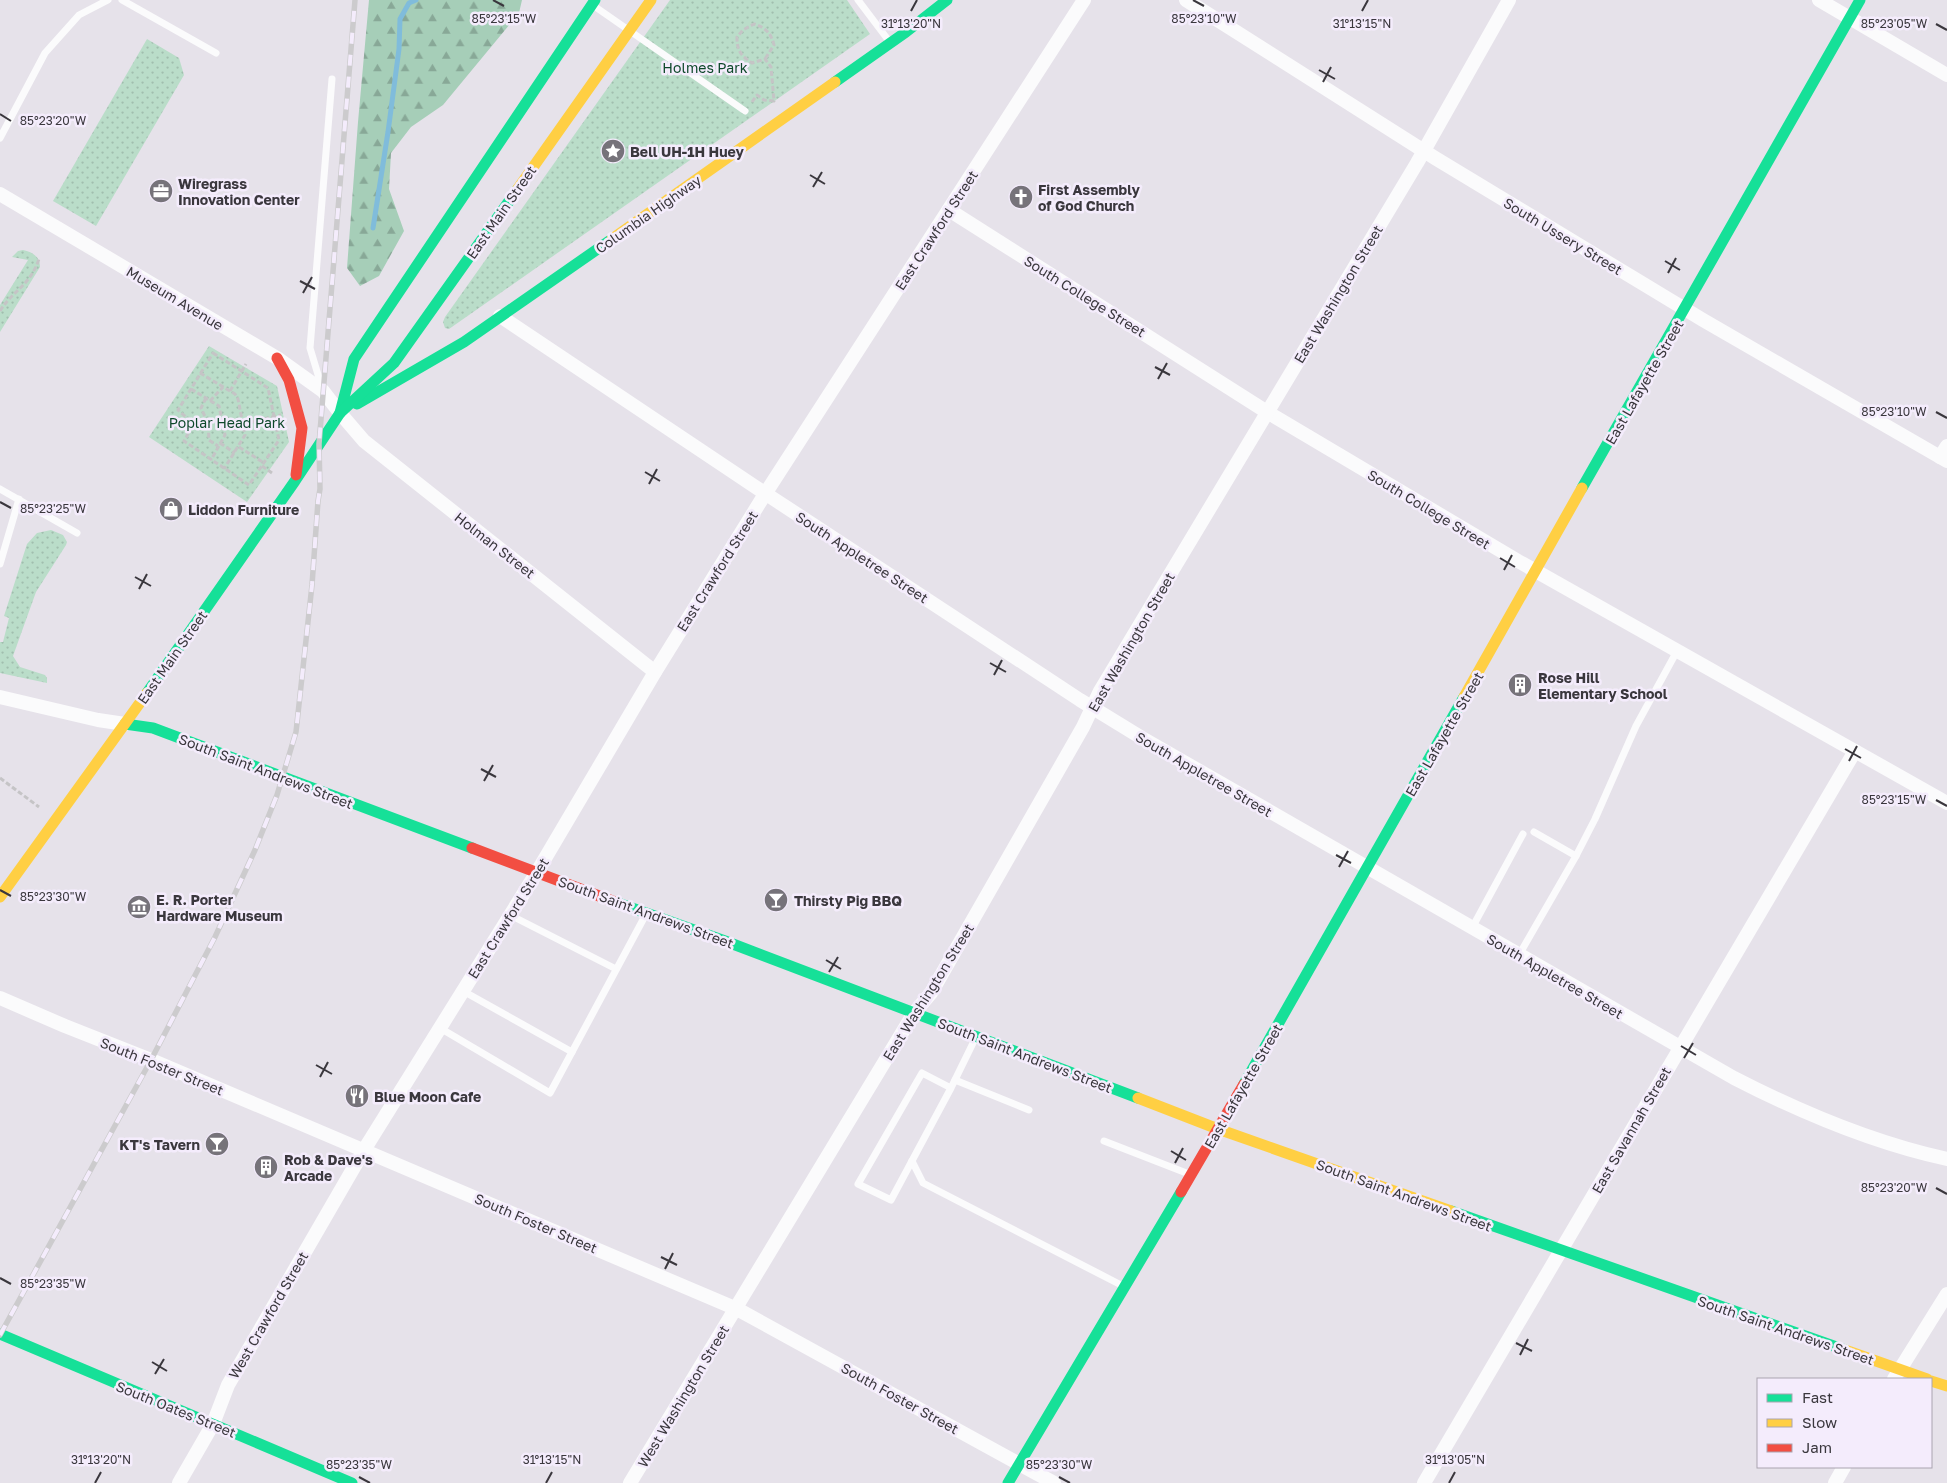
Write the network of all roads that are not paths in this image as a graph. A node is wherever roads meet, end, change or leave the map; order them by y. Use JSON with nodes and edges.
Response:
{"nodes":[{"id":1,"x":108,"y":0,"type":"edge"},
{"id":2,"x":122,"y":0,"type":"edge"},
{"id":3,"x":651,"y":0,"type":"edge"},
{"id":4,"x":858,"y":0,"type":"edge"},
{"id":5,"x":947,"y":0,"type":"edge"},
{"id":6,"x":1084,"y":0,"type":"edge"},
{"id":7,"x":1186,"y":0,"type":"edge"},
{"id":8,"x":1509,"y":0,"type":"edge"},
{"id":9,"x":1819,"y":0,"type":"edge"},
{"id":10,"x":1860,"y":0,"type":"edge"},
{"id":11,"x":594,"y":2,"type":"edge"},
{"id":12,"x":1850,"y":18,"type":"junction"},
{"id":13,"x":630,"y":30,"type":"junction"},
{"id":14,"x":891,"y":43,"type":"junction"},
{"id":15,"x":216,"y":53,"type":"dead end"},
{"id":16,"x":1947,"y":75,"type":"edge"},
{"id":17,"x":332,"y":79,"type":"dead end"},
{"id":18,"x":745,"y":111,"type":"road end"},
{"id":19,"x":0,"y":138,"type":"edge"},
{"id":20,"x":1424,"y":151,"type":"junction"},
{"id":21,"x":0,"y":194,"type":"edge"},
{"id":22,"x":949,"y":210,"type":"junction"},
{"id":23,"x":1685,"y":309,"type":"junction"},
{"id":24,"x":500,"y":316,"type":"junction"},
{"id":25,"x":277,"y":358,"type":"junction"},
{"id":26,"x":323,"y":391,"type":"junction"},
{"id":27,"x":1267,"y":412,"type":"junction"},
{"id":28,"x":340,"y":413,"type":"junction"},
{"id":29,"x":1945,"y":455,"type":"edge"},
{"id":30,"x":296,"y":481,"type":"junction"},
{"id":31,"x":0,"y":489,"type":"edge"},
{"id":32,"x":765,"y":494,"type":"junction"},
{"id":33,"x":19,"y":499,"type":"junction"},
{"id":34,"x":77,"y":533,"type":"dead end"},
{"id":35,"x":0,"y":564,"type":"edge"},
{"id":36,"x":1536,"y":572,"type":"junction"},
{"id":37,"x":1677,"y":651,"type":"junction"},
{"id":38,"x":655,"y":672,"type":"junction"},
{"id":39,"x":0,"y":697,"type":"edge"},
{"id":40,"x":1092,"y":708,"type":"junction"},
{"id":41,"x":125,"y":724,"type":"junction"},
{"id":42,"x":1855,"y":751,"type":"junction"},
{"id":43,"x":1947,"y":803,"type":"edge"},
{"id":44,"x":1534,"y":832,"type":"dead end"},
{"id":45,"x":1523,"y":834,"type":"dead end"},
{"id":46,"x":1576,"y":856,"type":"junction"},
{"id":47,"x":1367,"y":868,"type":"junction"},
{"id":48,"x":537,"y":872,"type":"junction"},
{"id":49,"x":0,"y":897,"type":"edge"},
{"id":50,"x":647,"y":914,"type":"junction"},
{"id":51,"x":510,"y":916,"type":"junction"},
{"id":52,"x":1472,"y":929,"type":"junction"},
{"id":53,"x":1519,"y":956,"type":"junction"},
{"id":54,"x":616,"y":968,"type":"junction"},
{"id":55,"x":463,"y":991,"type":"junction"},
{"id":56,"x":0,"y":998,"type":"edge"},
{"id":57,"x":914,"y":1013,"type":"junction"},
{"id":58,"x":440,"y":1028,"type":"junction"},
{"id":59,"x":976,"y":1036,"type":"junction"},
{"id":60,"x":1679,"y":1048,"type":"junction"},
{"id":61,"x":572,"y":1052,"type":"junction"},
{"id":62,"x":955,"y":1080,"type":"junction"},
{"id":63,"x":951,"y":1088,"type":"junction"},
{"id":64,"x":1029,"y":1110,"type":"dead end"},
{"id":65,"x":1218,"y":1129,"type":"junction"},
{"id":66,"x":1104,"y":1140,"type":"dead end"},
{"id":67,"x":364,"y":1150,"type":"junction"},
{"id":68,"x":1947,"y":1160,"type":"edge"},
{"id":69,"x":912,"y":1161,"type":"junction"},
{"id":70,"x":1191,"y":1175,"type":"junction"},
{"id":71,"x":1562,"y":1251,"type":"junction"},
{"id":72,"x":1124,"y":1287,"type":"junction"},
{"id":73,"x":1947,"y":1294,"type":"edge"},
{"id":74,"x":737,"y":1309,"type":"junction"},
{"id":75,"x":0,"y":1334,"type":"edge"},
{"id":76,"x":1897,"y":1375,"type":"edge"},
{"id":77,"x":1920,"y":1378,"type":"edge"},
{"id":78,"x":1932,"y":1381,"type":"edge"},
{"id":79,"x":1947,"y":1386,"type":"edge"},
{"id":80,"x":213,"y":1424,"type":"junction"},
{"id":81,"x":1020,"y":1464,"type":"junction"},
{"id":82,"x":1843,"y":1468,"type":"edge"},
{"id":83,"x":179,"y":1483,"type":"edge"},
{"id":84,"x":352,"y":1483,"type":"edge"},
{"id":85,"x":630,"y":1483,"type":"edge"},
{"id":86,"x":1008,"y":1483,"type":"edge"},
{"id":87,"x":1054,"y":1483,"type":"edge"},
{"id":88,"x":1424,"y":1483,"type":"edge"},
{"id":89,"x":1834,"y":1483,"type":"edge"}],
"edges":[{"from":1,"to":19,"type":"lane"},
{"from":2,"to":15,"type":"lane"},
{"from":3,"to":13,"type":"street","name":"East Main Street"},
{"from":4,"to":14,"type":"lane"},
{"from":5,"to":14,"type":"street","name":"Columbia Highway"},
{"from":6,"to":22,"type":"street","name":"East Crawford Street"},
{"from":7,"to":20,"type":"street","name":"South Ussery Street"},
{"from":8,"to":20,"type":"street","name":"East Washington Street"},
{"from":9,"to":12,"type":"street"},
{"from":10,"to":12,"type":"street","name":"East Lafayette Street"},
{"from":11,"to":13,"type":"lane"},
{"from":11,"to":28,"type":"street","name":"East Main Street"},
{"from":12,"to":16,"type":"street"},
{"from":12,"to":23,"type":"street","name":"East Lafayette Street"},
{"from":13,"to":18,"type":"lane"},
{"from":13,"to":28,"type":"street","name":"East Main Street"},
{"from":14,"to":24,"type":"street","name":"Columbia Highway"},
{"from":17,"to":26,"type":"lane"},
{"from":20,"to":23,"type":"street","name":"South Ussery Street"},
{"from":20,"to":27,"type":"street","name":"East Washington Street"},
{"from":21,"to":25,"type":"street","name":"Museum Avenue"},
{"from":22,"to":27,"type":"street","name":"South College Street"},
{"from":22,"to":32,"type":"street","name":"East Crawford Street"},
{"from":23,"to":29,"type":"street","name":"South Ussery Street"},
{"from":23,"to":36,"type":"street","name":"East Lafayette Street"},
{"from":24,"to":28,"type":"street","name":"Columbia Highway"},
{"from":24,"to":32,"type":"street","name":"South Appletree Street"},
{"from":25,"to":26,"type":"street","name":"Museum Avenue"},
{"from":25,"to":30,"type":"street"},
{"from":26,"to":28,"type":"street","name":"Museum Avenue"},
{"from":27,"to":36,"type":"street","name":"South College Street"},
{"from":27,"to":40,"type":"street","name":"East Washington Street"},
{"from":28,"to":30,"type":"street","name":"East Main Street"},
{"from":28,"to":38,"type":"street","name":"Holman Street"},
{"from":30,"to":41,"type":"street","name":"East Main Street"},
{"from":31,"to":33,"type":"lane"},
{"from":32,"to":38,"type":"street","name":"East Crawford Street"},
{"from":32,"to":40,"type":"street","name":"South Appletree Street"},
{"from":33,"to":34,"type":"lane"},
{"from":33,"to":35,"type":"lane"},
{"from":36,"to":37,"type":"street","name":"South College Street"},
{"from":36,"to":47,"type":"street","name":"East Lafayette Street"},
{"from":37,"to":42,"type":"street","name":"South College Street"},
{"from":37,"to":46,"type":"lane"},
{"from":38,"to":48,"type":"street","name":"East Crawford Street"},
{"from":39,"to":41,"type":"street"},
{"from":40,"to":47,"type":"street","name":"South Appletree Street"},
{"from":40,"to":57,"type":"street","name":"East Washington Street"},
{"from":41,"to":48,"type":"street","name":"South Saint Andrews Street"},
{"from":41,"to":49,"type":"street","name":"East Main Street"},
{"from":42,"to":43,"type":"street","name":"South College Street"},
{"from":42,"to":60,"type":"street","name":"East Savannah Street"},
{"from":44,"to":46,"type":"lane"},
{"from":45,"to":52,"type":"lane"},
{"from":46,"to":53,"type":"lane"},
{"from":47,"to":52,"type":"street","name":"South Appletree Street"},
{"from":47,"to":65,"type":"street","name":"East Lafayette Street"},
{"from":48,"to":50,"type":"street","name":"South Saint Andrews Street"},
{"from":48,"to":51,"type":"street","name":"East Crawford Street"},
{"from":50,"to":54,"type":"lane"},
{"from":50,"to":57,"type":"street","name":"South Saint Andrews Street"},
{"from":51,"to":54,"type":"lane"},
{"from":51,"to":55,"type":"street","name":"East Crawford Street"},
{"from":52,"to":53,"type":"street","name":"South Appletree Street"},
{"from":53,"to":60,"type":"street","name":"South Appletree Street"},
{"from":54,"to":61,"type":"lane"},
{"from":55,"to":58,"type":"street","name":"East Crawford Street"},
{"from":55,"to":61,"type":"lane"},
{"from":56,"to":67,"type":"street","name":"South Foster Street"},
{"from":57,"to":59,"type":"street","name":"South Saint Andrews Street"},
{"from":57,"to":74,"type":"street","name":"East Washington Street"},
{"from":58,"to":61,"type":"lane"},
{"from":58,"to":67,"type":"street","name":"East Crawford Street"},
{"from":59,"to":62,"type":"lane"},
{"from":59,"to":65,"type":"street","name":"South Saint Andrews Street"},
{"from":60,"to":68,"type":"street","name":"South Appletree Street"},
{"from":60,"to":71,"type":"street","name":"East Savannah Street"},
{"from":62,"to":63,"type":"lane"},
{"from":62,"to":64,"type":"lane"},
{"from":63,"to":69,"type":"lane"},
{"from":63,"to":69,"type":"lane"},
{"from":65,"to":70,"type":"street","name":"East Lafayette Street"},
{"from":65,"to":71,"type":"street","name":"South Saint Andrews Street"},
{"from":66,"to":70,"type":"lane"},
{"from":67,"to":74,"type":"street","name":"South Foster Street"},
{"from":67,"to":80,"type":"street","name":"West Crawford Street"},
{"from":69,"to":72,"type":"lane"},
{"from":70,"to":72,"type":"street","name":"East Lafayette Street"},
{"from":71,"to":76,"type":"street","name":"South Saint Andrews Street"},
{"from":71,"to":88,"type":"street","name":"East Savannah Street"},
{"from":72,"to":81,"type":"street","name":"East Lafayette Street"},
{"from":73,"to":76,"type":"street"},
{"from":74,"to":81,"type":"street","name":"South Foster Street"},
{"from":74,"to":85,"type":"street","name":"West Washington Street"},
{"from":75,"to":80,"type":"street","name":"South Oates Street"},
{"from":76,"to":77,"type":"street","name":"South Saint Andrews Street"},
{"from":78,"to":79,"type":"street"},
{"from":80,"to":83,"type":"street","name":"West Crawford Street"},
{"from":80,"to":84,"type":"street","name":"South Oates Street"},
{"from":81,"to":86,"type":"street","name":"East Lafayette Street"},
{"from":81,"to":87,"type":"street","name":"South Foster Street"},
{"from":82,"to":89,"type":"street"}]}
